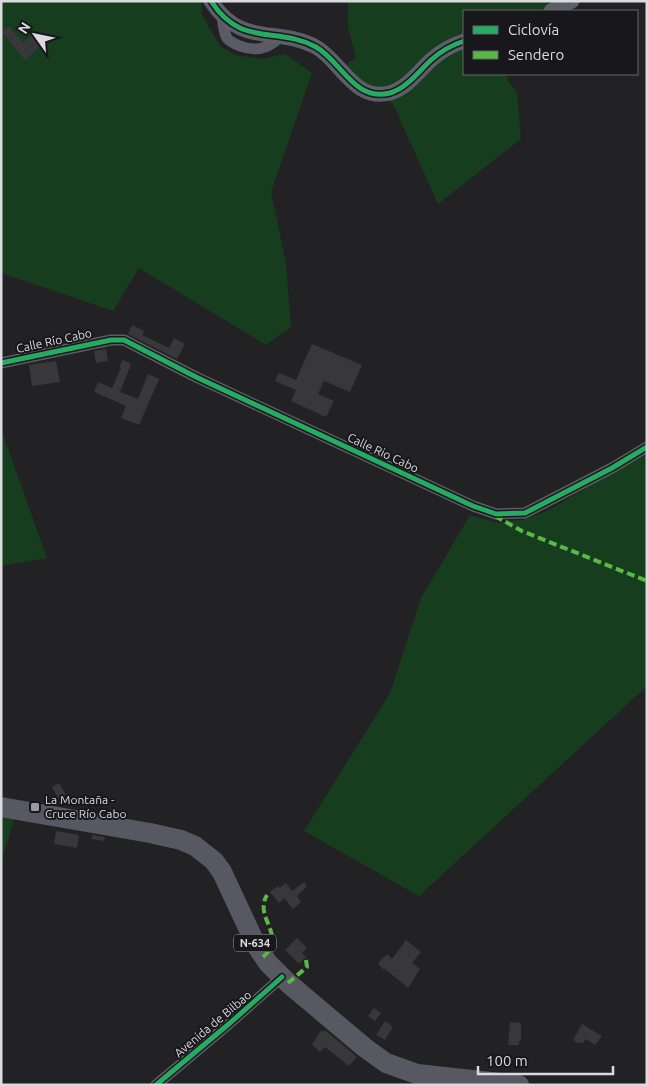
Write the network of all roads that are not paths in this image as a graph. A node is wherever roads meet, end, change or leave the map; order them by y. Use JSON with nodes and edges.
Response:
{"nodes":[{"id":1,"x":211,"y":1,"type":"edge"},
{"id":2,"x":572,"y":1,"type":"edge"},
{"id":3,"x":553,"y":10,"type":"edge"},
{"id":4,"x":463,"y":41,"type":"edge"},
{"id":5,"x":111,"y":340,"type":"joint"},
{"id":6,"x":1,"y":363,"type":"edge"},
{"id":7,"x":647,"y":447,"type":"edge"},
{"id":8,"x":1,"y":807,"type":"edge"},
{"id":9,"x":282,"y":977,"type":"junction"},
{"id":10,"x":156,"y":1085,"type":"edge"},
{"id":11,"x":519,"y":1085,"type":"edge"}],
"edges":[{"from":1,"to":4,"type":"street"},
{"from":2,"to":3,"type":"street"},
{"from":5,"to":6,"type":"street","name":"Calle Río Cabo"},
{"from":5,"to":7,"type":"street","name":"Calle Rio Cabo"},
{"from":8,"to":9,"type":"highway","number":"N-634"},
{"from":9,"to":10,"type":"street","name":"Avenida de Bilbao"},
{"from":9,"to":11,"type":"highway","number":"N-634"}]}
